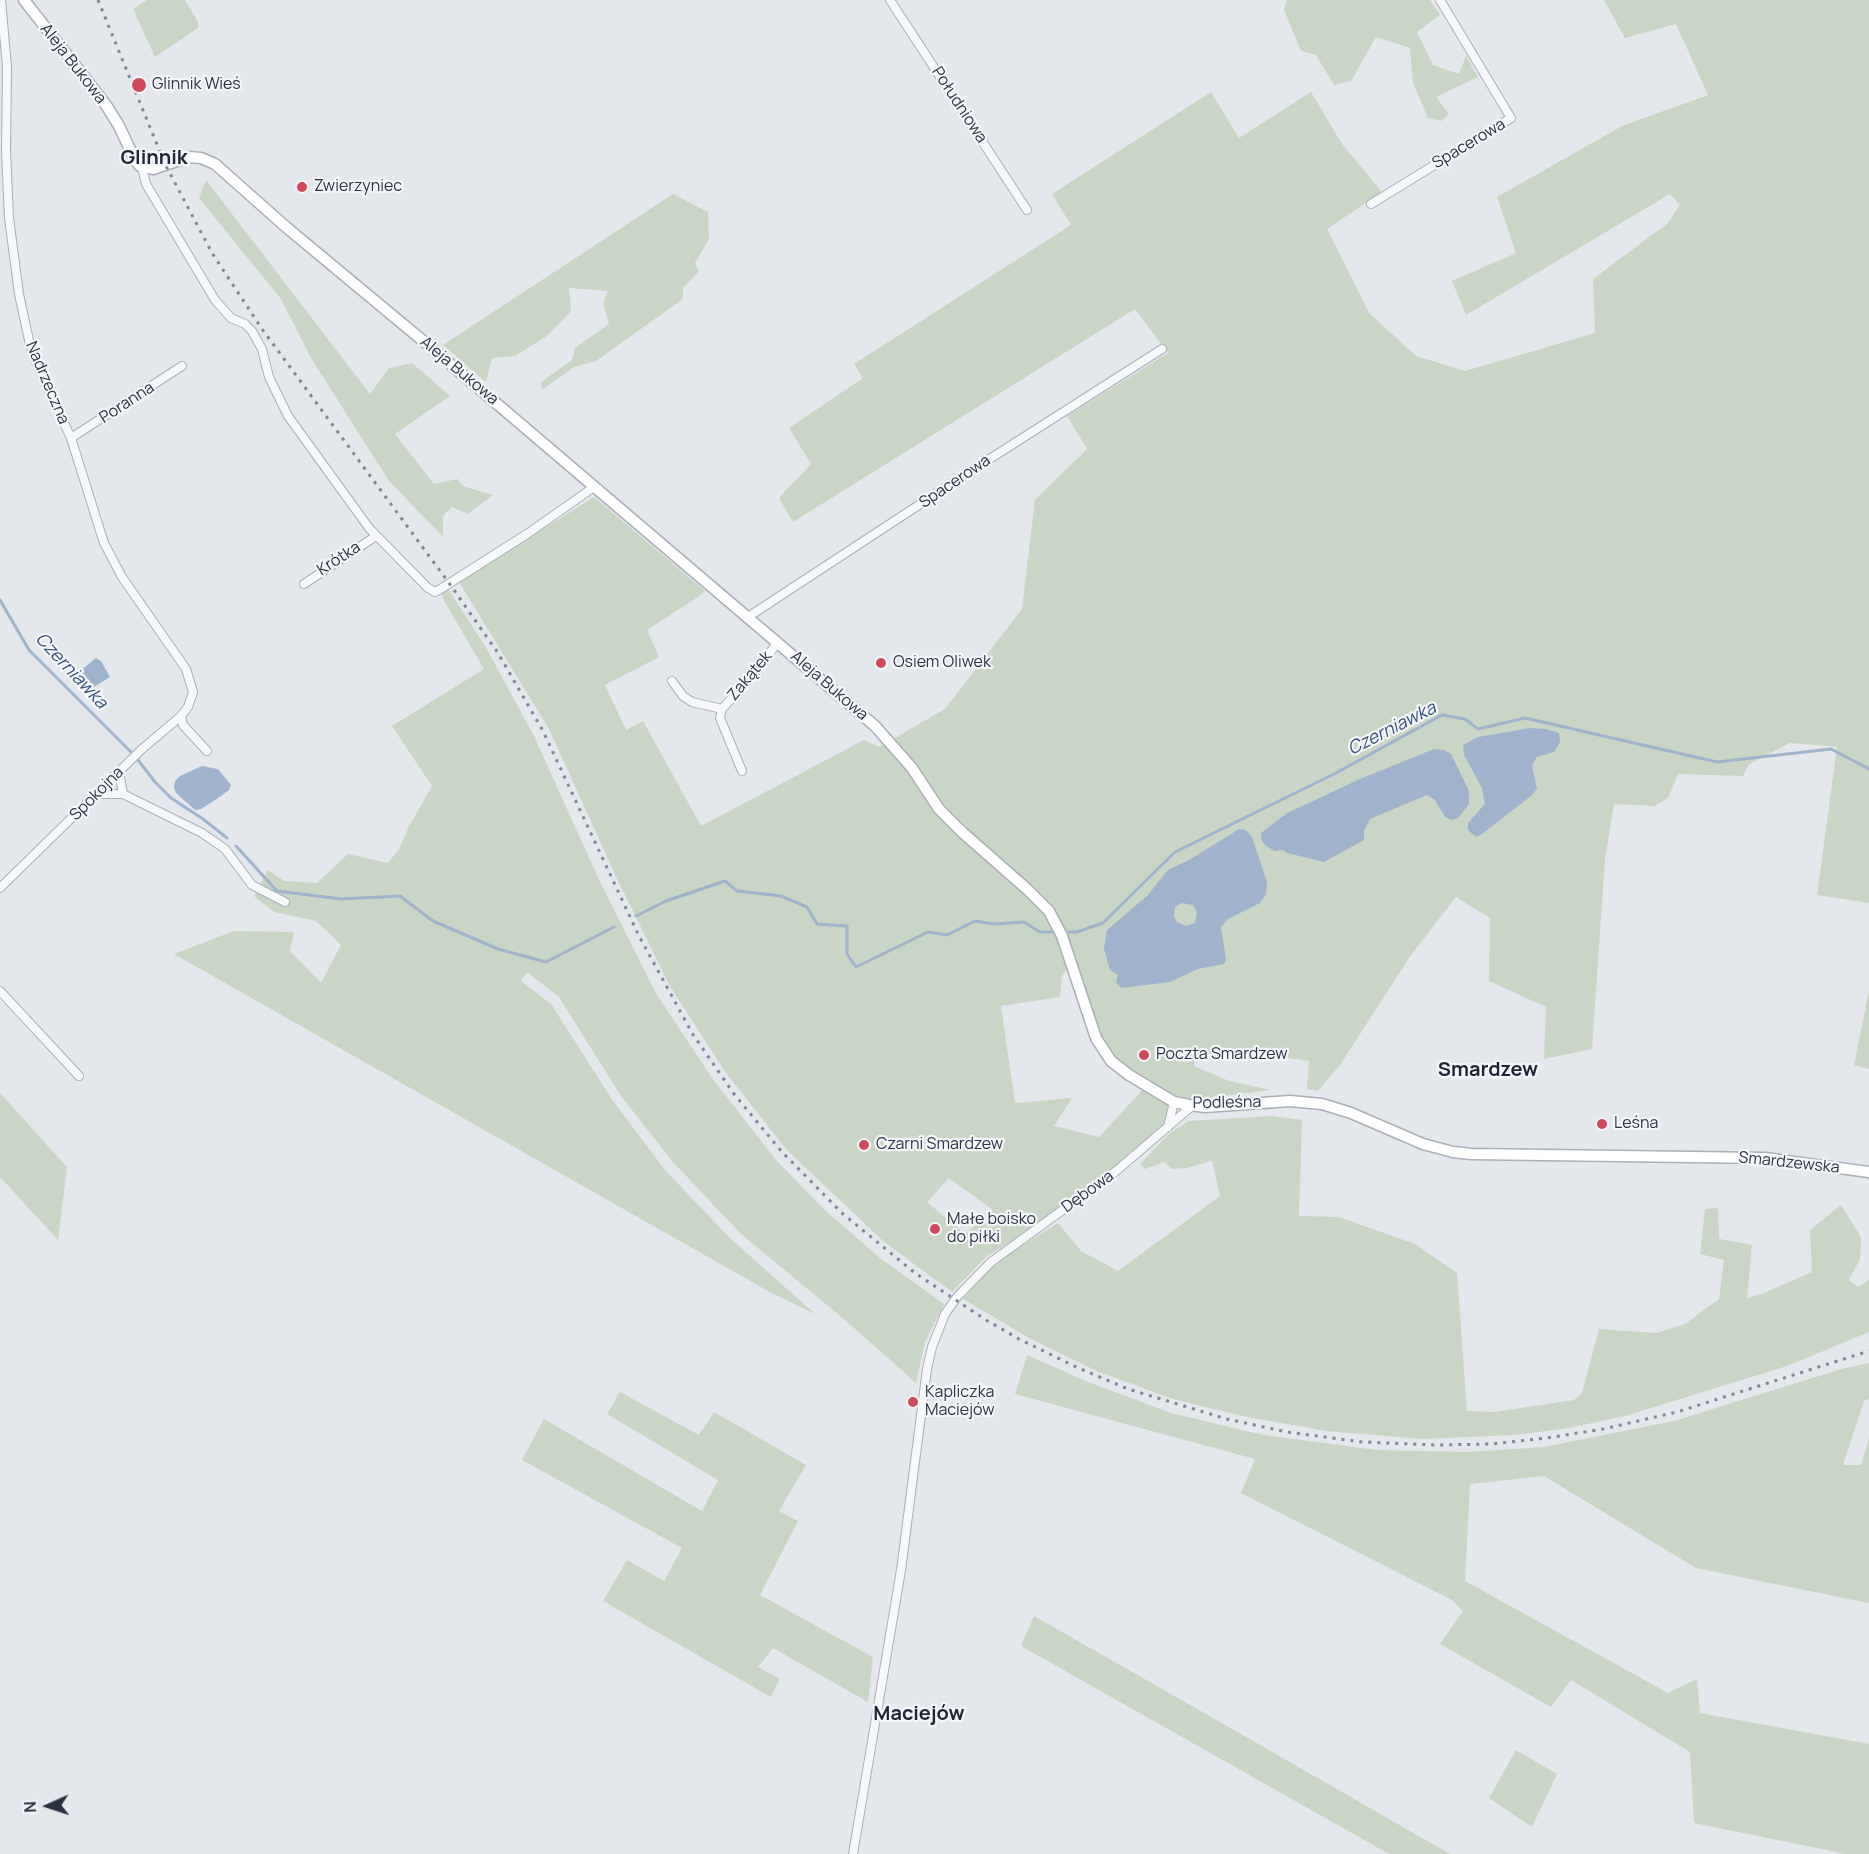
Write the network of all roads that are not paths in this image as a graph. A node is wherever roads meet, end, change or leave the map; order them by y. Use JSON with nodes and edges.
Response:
{"nodes":[{"id":1,"x":1,"y":0,"type":"edge"},
{"id":2,"x":24,"y":0,"type":"edge"},
{"id":3,"x":890,"y":0,"type":"edge"},
{"id":4,"x":1440,"y":0,"type":"edge"},
{"id":5,"x":142,"y":167,"type":"junction"},
{"id":6,"x":1371,"y":204,"type":"dead end"},
{"id":7,"x":1027,"y":210,"type":"dead end"},
{"id":8,"x":1162,"y":349,"type":"dead end"},
{"id":9,"x":182,"y":366,"type":"dead end"},
{"id":10,"x":71,"y":438,"type":"junction"},
{"id":11,"x":594,"y":487,"type":"junction"},
{"id":12,"x":376,"y":536,"type":"junction"},
{"id":13,"x":304,"y":584,"type":"dead end"},
{"id":14,"x":748,"y":617,"type":"junction"},
{"id":15,"x":778,"y":642,"type":"junction"},
{"id":16,"x":672,"y":681,"type":"dead end"},
{"id":17,"x":192,"y":699,"type":"joint"},
{"id":18,"x":722,"y":709,"type":"junction"},
{"id":19,"x":181,"y":716,"type":"junction"},
{"id":20,"x":207,"y":751,"type":"dead end"},
{"id":21,"x":912,"y":768,"type":"joint"},
{"id":22,"x":742,"y":771,"type":"dead end"},
{"id":23,"x":119,"y":772,"type":"junction"},
{"id":24,"x":96,"y":794,"type":"junction"},
{"id":25,"x":123,"y":794,"type":"junction"},
{"id":26,"x":0,"y":888,"type":"edge"},
{"id":27,"x":285,"y":902,"type":"dead end"},
{"id":28,"x":0,"y":991,"type":"edge"},
{"id":29,"x":79,"y":1076,"type":"dead end"},
{"id":30,"x":1174,"y":1102,"type":"junction"},
{"id":31,"x":1192,"y":1106,"type":"junction"},
{"id":32,"x":1168,"y":1128,"type":"junction"},
{"id":33,"x":1709,"y":1156,"type":"joint"},
{"id":34,"x":1869,"y":1172,"type":"edge"},
{"id":35,"x":853,"y":1854,"type":"edge"}],
"edges":[{"from":1,"to":10,"type":"street","name":"Nadrzeczna"},
{"from":2,"to":5,"type":"street","name":"Aleja Bukowa"},
{"from":3,"to":7,"type":"street","name":"Południowa"},
{"from":4,"to":6,"type":"street","name":"Spacerowa"},
{"from":5,"to":11,"type":"street","name":"Aleja Bukowa"},
{"from":5,"to":12,"type":"street"},
{"from":8,"to":14,"type":"street","name":"Spacerowa"},
{"from":9,"to":10,"type":"street","name":"Poranna"},
{"from":10,"to":17,"type":"street","name":"Nadrzeczna"},
{"from":11,"to":12,"type":"street"},
{"from":11,"to":14,"type":"street","name":"Aleja Bukowa"},
{"from":12,"to":13,"type":"street","name":"Krótka"},
{"from":14,"to":15,"type":"street","name":"Aleja Bukowa"},
{"from":15,"to":18,"type":"street","name":"Zakątek"},
{"from":15,"to":21,"type":"street","name":"Aleja Bukowa"},
{"from":16,"to":18,"type":"street","name":"Zakątek"},
{"from":17,"to":19,"type":"street","name":"Spokojna"},
{"from":18,"to":22,"type":"street","name":"Zakątek"},
{"from":19,"to":20,"type":"street"},
{"from":19,"to":23,"type":"street","name":"Spokojna"},
{"from":21,"to":30,"type":"street","name":"Podleśna"},
{"from":23,"to":24,"type":"street","name":"Spokojna"},
{"from":23,"to":25,"type":"street"},
{"from":24,"to":25,"type":"street"},
{"from":24,"to":26,"type":"street","name":"Spokojna"},
{"from":25,"to":27,"type":"street"},
{"from":28,"to":29,"type":"street"},
{"from":30,"to":31,"type":"street","name":"Podleśna"},
{"from":30,"to":32,"type":"street"},
{"from":31,"to":32,"type":"street","name":"Dębowa"},
{"from":31,"to":33,"type":"street","name":"Podleśna"},
{"from":32,"to":35,"type":"street","name":"Dębowa"},
{"from":33,"to":34,"type":"street","name":"Smardzewska"}]}
